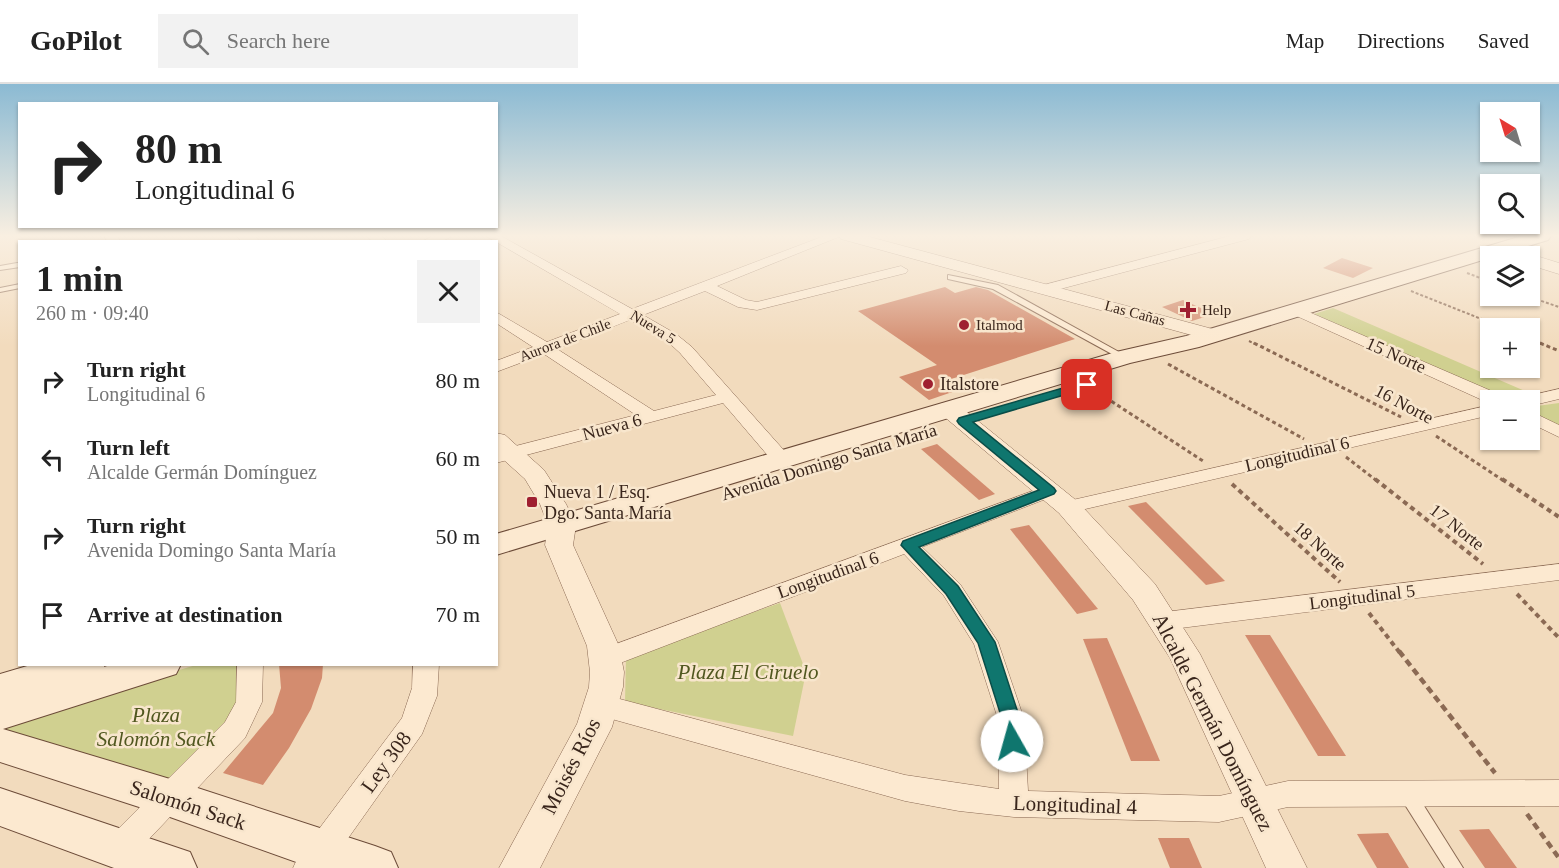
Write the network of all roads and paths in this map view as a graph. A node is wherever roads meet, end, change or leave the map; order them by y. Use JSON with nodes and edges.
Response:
{"nodes":[{"id":1,"x":558,"y":273,"type":"edge"},
{"id":2,"x":740,"y":273,"type":"edge"},
{"id":3,"x":891,"y":273,"type":"edge"},
{"id":4,"x":984,"y":273,"type":"edge"},
{"id":5,"x":1107,"y":273,"type":"edge"},
{"id":6,"x":1417,"y":273,"type":"edge"},
{"id":7,"x":951,"y":277,"type":"dead end"},
{"id":8,"x":1387,"y":282,"type":"junction"},
{"id":9,"x":18,"y":286,"type":"edge"},
{"id":10,"x":705,"y":286,"type":"junction"},
{"id":11,"x":1045,"y":289,"type":"junction"},
{"id":12,"x":0,"y":290,"type":"edge"},
{"id":13,"x":1540,"y":301,"type":"edge"},
{"id":14,"x":1559,"y":308,"type":"edge"},
{"id":15,"x":1295,"y":310,"type":"junction"},
{"id":16,"x":632,"y":314,"type":"junction"},
{"id":17,"x":498,"y":317,"type":"edge"},
{"id":18,"x":1480,"y":319,"type":"edge"},
{"id":19,"x":1211,"y":336,"type":"junction"},
{"id":20,"x":1540,"y":343,"type":"edge"},
{"id":21,"x":545,"y":348,"type":"junction"},
{"id":22,"x":1559,"y":351,"type":"edge"},
{"id":23,"x":1124,"y":357,"type":"junction"},
{"id":24,"x":1160,"y":361,"type":"junction"},
{"id":25,"x":498,"y":365,"type":"edge"},
{"id":26,"x":1087,"y":385,"type":"junction"},
{"id":27,"x":1480,"y":392,"type":"edge"},
{"id":28,"x":1559,"y":394,"type":"edge"},
{"id":29,"x":728,"y":397,"type":"junction"},
{"id":30,"x":1540,"y":399,"type":"edge"},
{"id":31,"x":1480,"y":412,"type":"edge"},
{"id":32,"x":956,"y":415,"type":"junction"},
{"id":33,"x":651,"y":417,"type":"junction"},
{"id":34,"x":1540,"y":422,"type":"edge"},
{"id":35,"x":1420,"y":426,"type":"junction"},
{"id":36,"x":1559,"y":432,"type":"edge"},
{"id":37,"x":1326,"y":447,"type":"junction"},
{"id":38,"x":502,"y":450,"type":"edge"},
{"id":39,"x":782,"y":460,"type":"junction"},
{"id":40,"x":1219,"y":472,"type":"junction"},
{"id":41,"x":1059,"y":499,"type":"junction"},
{"id":42,"x":1559,"y":517,"type":"edge"},
{"id":43,"x":561,"y":535,"type":"junction"},
{"id":44,"x":498,"y":545,"type":"edge"},
{"id":45,"x":908,"y":545,"type":"junction"},
{"id":46,"x":498,"y":563,"type":"edge"},
{"id":47,"x":1559,"y":572,"type":"edge"},
{"id":48,"x":1503,"y":579,"type":"junction"},
{"id":49,"x":1357,"y":598,"type":"junction"},
{"id":50,"x":1165,"y":621,"type":"junction"},
{"id":51,"x":1559,"y":638,"type":"edge"},
{"id":52,"x":606,"y":658,"type":"junction"},
{"id":53,"x":80,"y":666,"type":"edge"},
{"id":54,"x":156,"y":666,"type":"edge"},
{"id":55,"x":250,"y":666,"type":"edge"},
{"id":56,"x":426,"y":666,"type":"edge"},
{"id":57,"x":0,"y":689,"type":"edge"},
{"id":58,"x":601,"y":705,"type":"junction"},
{"id":59,"x":0,"y":714,"type":"edge"},
{"id":60,"x":0,"y":745,"type":"edge"},
{"id":61,"x":1559,"y":793,"type":"edge"},
{"id":62,"x":1407,"y":794,"type":"junction"},
{"id":63,"x":1512,"y":794,"type":"junction"},
{"id":64,"x":170,"y":798,"type":"junction"},
{"id":65,"x":1255,"y":802,"type":"junction"},
{"id":66,"x":1014,"y":804,"type":"junction"},
{"id":67,"x":0,"y":807,"type":"edge"},
{"id":68,"x":119,"y":849,"type":"junction"},
{"id":69,"x":1559,"y":858,"type":"edge"},
{"id":70,"x":315,"y":859,"type":"edge"},
{"id":71,"x":174,"y":868,"type":"edge"},
{"id":72,"x":375,"y":868,"type":"edge"},
{"id":73,"x":519,"y":868,"type":"edge"},
{"id":74,"x":1287,"y":868,"type":"edge"},
{"id":75,"x":1455,"y":868,"type":"edge"}],
"edges":[{"from":1,"to":16,"type":"street","name":"Nueva 5"},
{"from":2,"to":10,"type":"street","name":"Aurora de Chile"},
{"from":3,"to":10,"type":"street"},
{"from":4,"to":11,"type":"street","name":"Las Cañas"},
{"from":5,"to":11,"type":"street"},
{"from":6,"to":8,"type":"main road","name":"Avenida Domingo Santa María"},
{"from":7,"to":23,"type":"lane"},
{"from":8,"to":15,"type":"main road","name":"Avenida Domingo Santa María"},
{"from":8,"to":18,"type":"path"},
{"from":9,"to":12,"type":"lane"},
{"from":10,"to":16,"type":"street","name":"Aurora de Chile"},
{"from":11,"to":19,"type":"street","name":"Las Cañas"},
{"from":13,"to":14,"type":"path"},
{"from":15,"to":19,"type":"main road","name":"Avenida Domingo Santa María"},
{"from":15,"to":27,"type":"street","name":"15 Norte"},
{"from":16,"to":21,"type":"street","name":"Aurora de Chile"},
{"from":16,"to":29,"type":"street","name":"Nueva 5"},
{"from":17,"to":21,"type":"street"},
{"from":19,"to":23,"type":"main road","name":"Avenida Domingo Santa María"},
{"from":19,"to":24,"type":"main road","name":"Avenida Domingo Santa María"},
{"from":19,"to":35,"type":"path","name":"16 Norte"},
{"from":20,"to":22,"type":"path"},
{"from":21,"to":25,"type":"street","name":"Aurora de Chile"},
{"from":21,"to":33,"type":"street"},
{"from":23,"to":32,"type":"main road","name":"Avenida Domingo Santa María"},
{"from":24,"to":26,"type":"main road","name":"Avenida Domingo Santa María"},
{"from":24,"to":37,"type":"path","name":"17 Norte"},
{"from":26,"to":32,"type":"main road","name":"Avenida Domingo Santa María"},
{"from":26,"to":40,"type":"path","name":"18 Norte"},
{"from":28,"to":30,"type":"street"},
{"from":29,"to":33,"type":"street","name":"Nueva 6"},
{"from":29,"to":39,"type":"street","name":"Nueva 5"},
{"from":31,"to":35,"type":"street","name":"Longitudinal 6"},
{"from":32,"to":39,"type":"main road","name":"Avenida Domingo Santa María"},
{"from":32,"to":41,"type":"street","name":"Alcalde Germán Domínguez"},
{"from":32,"to":43,"type":"main road","name":"Avenida Domingo Santa María"},
{"from":33,"to":38,"type":"street","name":"Nueva 6"},
{"from":34,"to":36,"type":"street"},
{"from":35,"to":37,"type":"street","name":"Longitudinal 6"},
{"from":35,"to":42,"type":"path","name":"16 Norte"},
{"from":37,"to":40,"type":"street","name":"Longitudinal 6"},
{"from":37,"to":48,"type":"path","name":"17 Norte"},
{"from":38,"to":43,"type":"street","name":"Moisés Ríos"},
{"from":39,"to":43,"type":"main road","name":"Avenida Domingo Santa María"},
{"from":40,"to":41,"type":"street","name":"Longitudinal 6"},
{"from":40,"to":49,"type":"path","name":"18 Norte"},
{"from":41,"to":45,"type":"street","name":"Longitudinal 6"},
{"from":41,"to":50,"type":"street","name":"Alcalde Germán Domínguez"},
{"from":43,"to":44,"type":"main road","name":"Avenida Domingo Santa María"},
{"from":43,"to":46,"type":"main road","name":"Avenida Domingo Santa María"},
{"from":43,"to":52,"type":"street","name":"Moisés Ríos"},
{"from":45,"to":52,"type":"street","name":"Longitudinal 6"},
{"from":45,"to":66,"type":"street"},
{"from":47,"to":48,"type":"street","name":"Longitudinal 5"},
{"from":48,"to":49,"type":"street","name":"Longitudinal 5"},
{"from":48,"to":51,"type":"path","name":"17 Norte"},
{"from":49,"to":50,"type":"street","name":"Longitudinal 5"},
{"from":49,"to":63,"type":"path","name":"18 Norte"},
{"from":50,"to":65,"type":"street","name":"Alcalde Germán Domínguez"},
{"from":52,"to":58,"type":"street","name":"Moisés Ríos"},
{"from":53,"to":57,"type":"main road"},
{"from":54,"to":59,"type":"main road"},
{"from":55,"to":64,"type":"street"},
{"from":56,"to":70,"type":"street","name":"Ley 308"},
{"from":58,"to":66,"type":"street","name":"Longitudinal 4"},
{"from":58,"to":73,"type":"street","name":"Moisés Ríos"},
{"from":60,"to":64,"type":"main road","name":"Salomón Sack"},
{"from":61,"to":63,"type":"street","name":"Longitudinal 4"},
{"from":62,"to":63,"type":"street","name":"Longitudinal 4"},
{"from":62,"to":65,"type":"street","name":"Longitudinal 4"},
{"from":62,"to":75,"type":"lane"},
{"from":63,"to":69,"type":"path","name":"18 Norte"},
{"from":64,"to":68,"type":"street"},
{"from":64,"to":70,"type":"main road","name":"Salomón Sack"},
{"from":65,"to":66,"type":"street","name":"Longitudinal 4"},
{"from":65,"to":74,"type":"street","name":"Alcalde Germán Domínguez"},
{"from":67,"to":68,"type":"main road"},
{"from":68,"to":71,"type":"main road"},
{"from":70,"to":72,"type":"main road","name":"Salomón Sack"}]}
